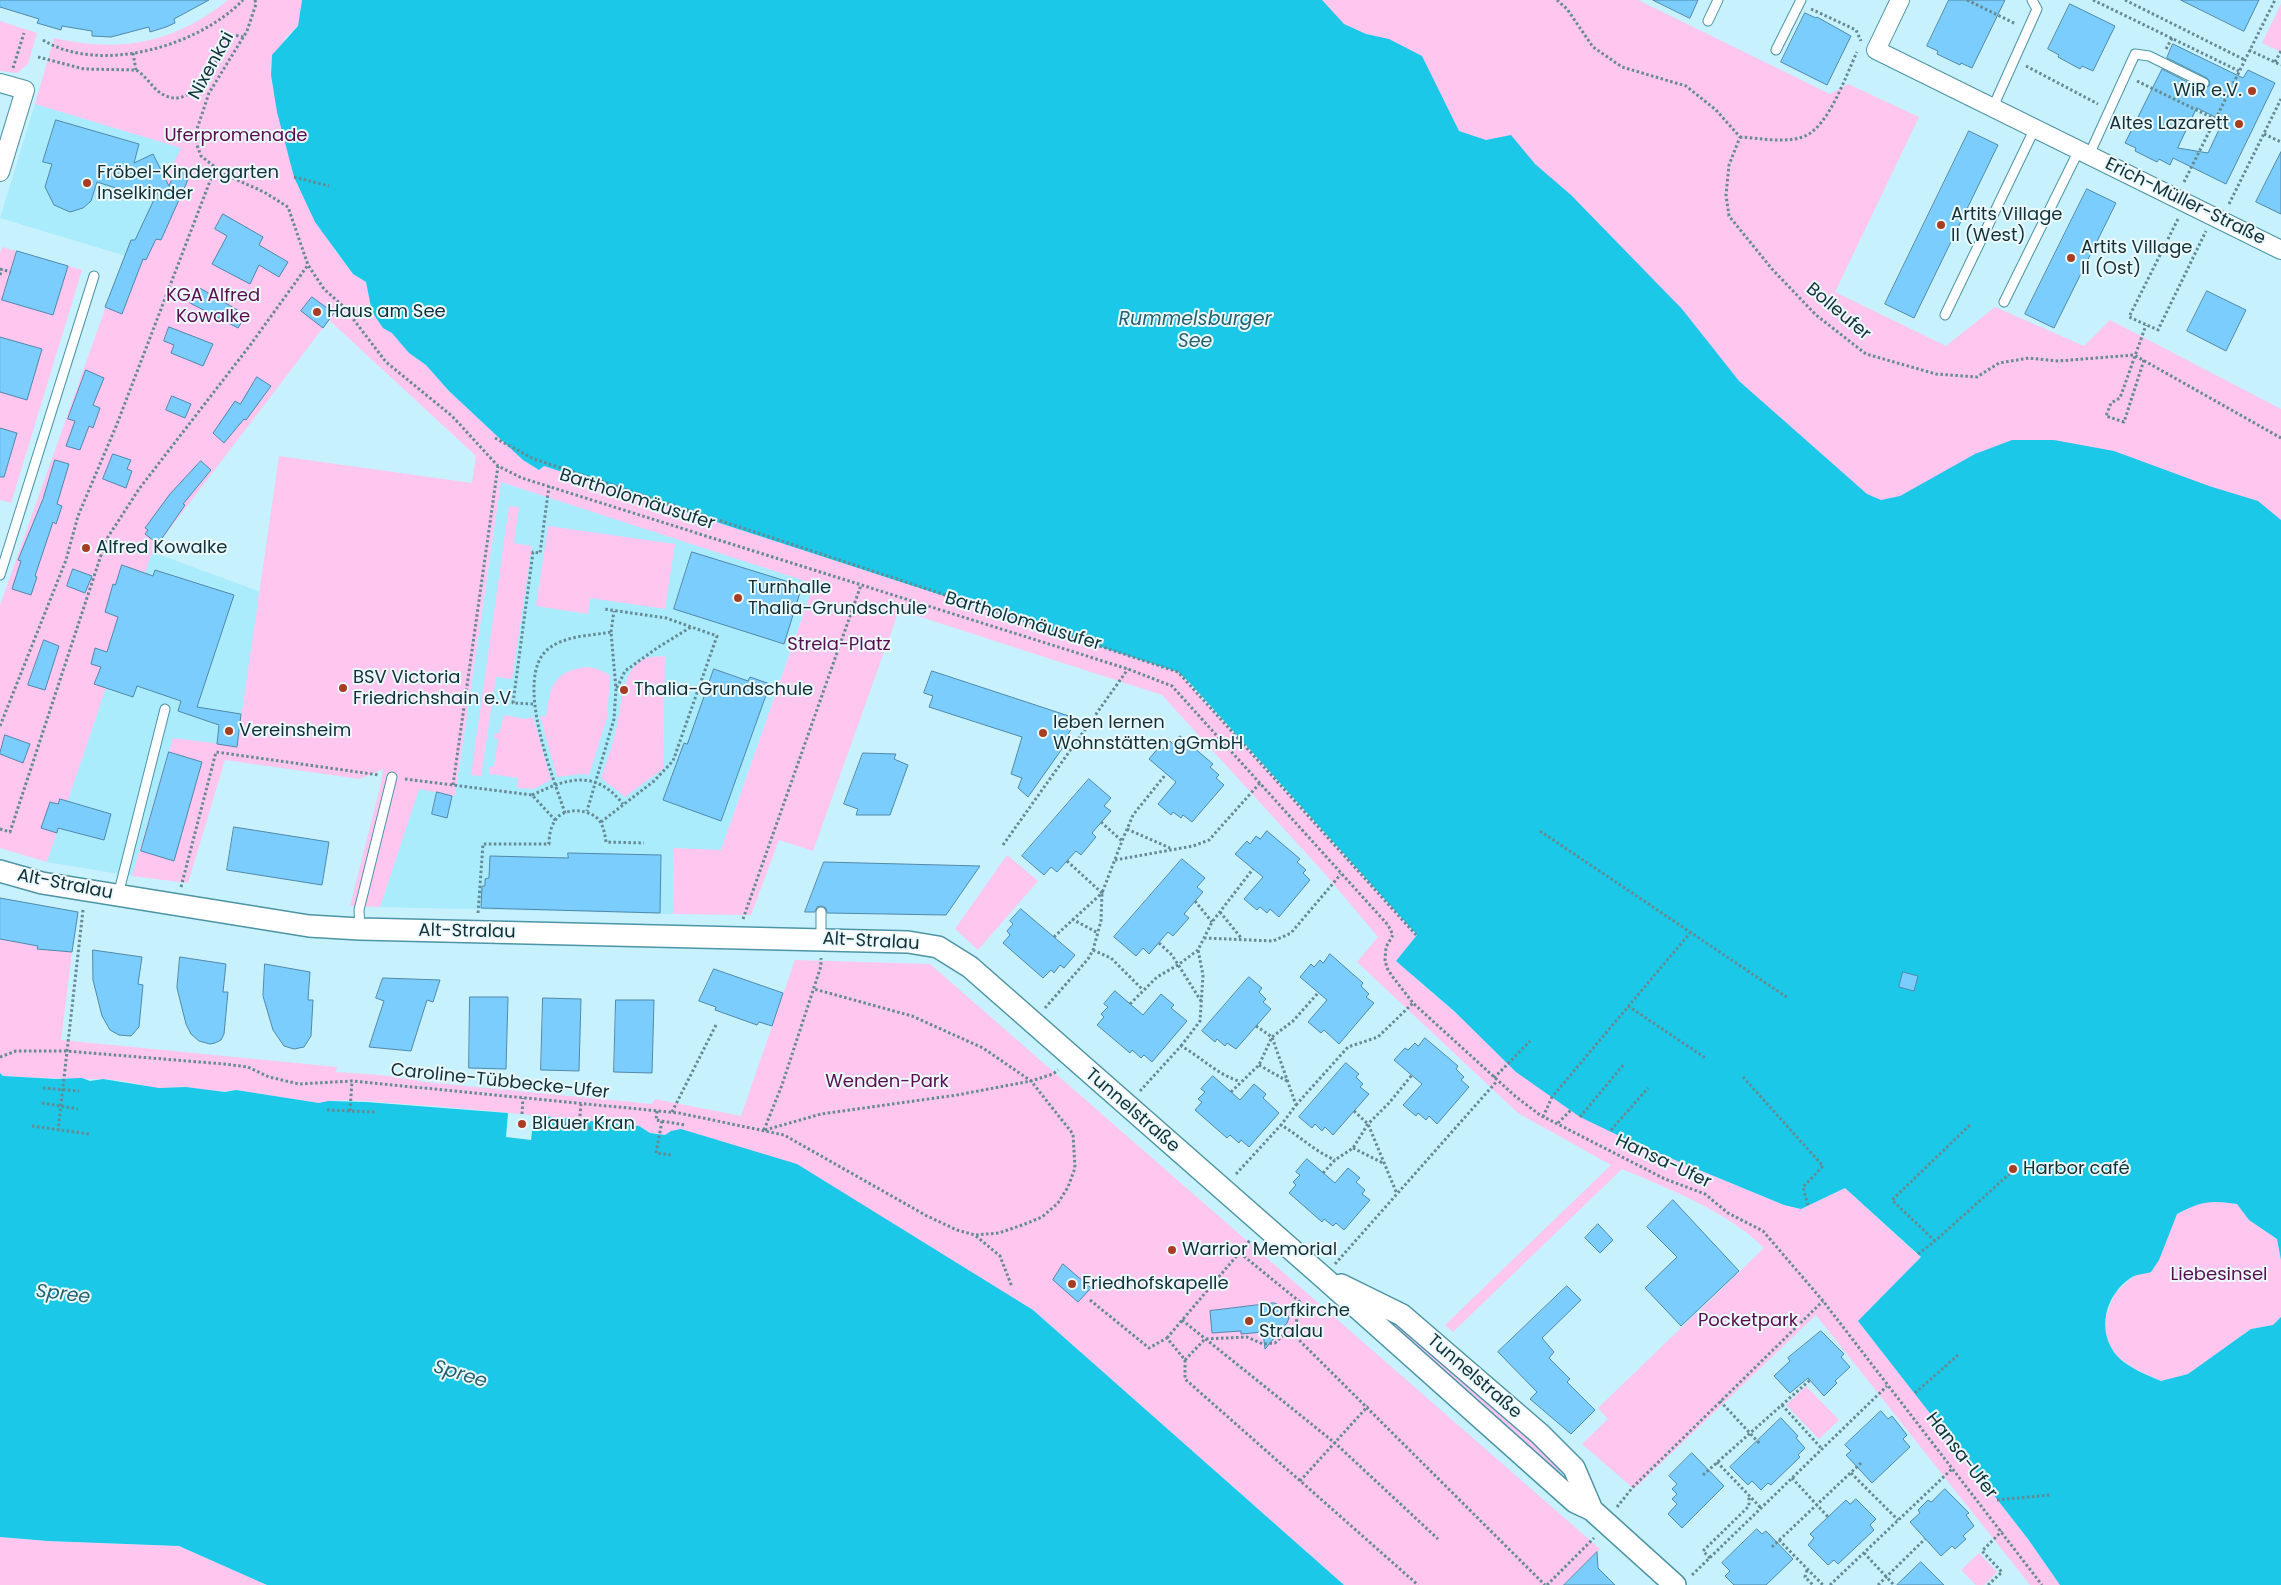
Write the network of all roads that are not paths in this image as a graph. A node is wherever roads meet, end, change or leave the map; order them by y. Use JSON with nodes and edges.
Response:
{"nodes":[{"id":1,"x":1718,"y":0,"type":"edge"},
{"id":2,"x":1900,"y":0,"type":"edge"},
{"id":3,"x":2032,"y":0,"type":"edge"},
{"id":4,"x":1800,"y":2,"type":"edge"},
{"id":5,"x":1708,"y":21,"type":"dead end"},
{"id":6,"x":1776,"y":50,"type":"dead end"},
{"id":7,"x":5,"y":79,"type":"edge"},
{"id":8,"x":2204,"y":83,"type":"dead end"},
{"id":9,"x":1993,"y":107,"type":"junction"},
{"id":10,"x":2035,"y":128,"type":"junction"},
{"id":11,"x":4,"y":142,"type":"edge"},
{"id":12,"x":2084,"y":152,"type":"junction"},
{"id":13,"x":0,"y":172,"type":"edge"},
{"id":14,"x":2281,"y":250,"type":"edge"},
{"id":15,"x":94,"y":276,"type":"dead end"},
{"id":16,"x":2004,"y":302,"type":"dead end"},
{"id":17,"x":1945,"y":315,"type":"dead end"},
{"id":18,"x":0,"y":575,"type":"edge"},
{"id":19,"x":165,"y":709,"type":"dead end"},
{"id":20,"x":392,"y":777,"type":"road end"},
{"id":21,"x":0,"y":871,"type":"edge"},
{"id":22,"x":118,"y":895,"type":"junction"},
{"id":23,"x":821,"y":912,"type":"dead end"},
{"id":24,"x":360,"y":929,"type":"junction"},
{"id":25,"x":938,"y":947,"type":"joint"},
{"id":26,"x":821,"y":948,"type":"junction"},
{"id":27,"x":1683,"y":1580,"type":"edge"}],
"edges":[{"from":1,"to":5,"type":"lane"},
{"from":2,"to":9,"type":"street","name":"Erich-Müller-Straße"},
{"from":3,"to":9,"type":"lane"},
{"from":4,"to":6,"type":"lane"},
{"from":7,"to":11,"type":"street"},
{"from":8,"to":12,"type":"lane","name":"Erich-Müller-Straße"},
{"from":9,"to":10,"type":"street","name":"Erich-Müller-Straße"},
{"from":10,"to":12,"type":"street","name":"Erich-Müller-Straße"},
{"from":10,"to":17,"type":"lane"},
{"from":11,"to":13,"type":"street"},
{"from":12,"to":14,"type":"street","name":"Erich-Müller-Straße"},
{"from":12,"to":16,"type":"lane"},
{"from":15,"to":18,"type":"lane"},
{"from":19,"to":22,"type":"lane"},
{"from":20,"to":24,"type":"lane"},
{"from":21,"to":22,"type":"street","name":"Alt-Stralau"},
{"from":22,"to":24,"type":"street","name":"Alt-Stralau"},
{"from":23,"to":26,"type":"lane"},
{"from":24,"to":26,"type":"street","name":"Alt-Stralau"},
{"from":25,"to":26,"type":"street","name":"Alt-Stralau"},
{"from":25,"to":27,"type":"street","name":"Tunnelstraße"}]}
